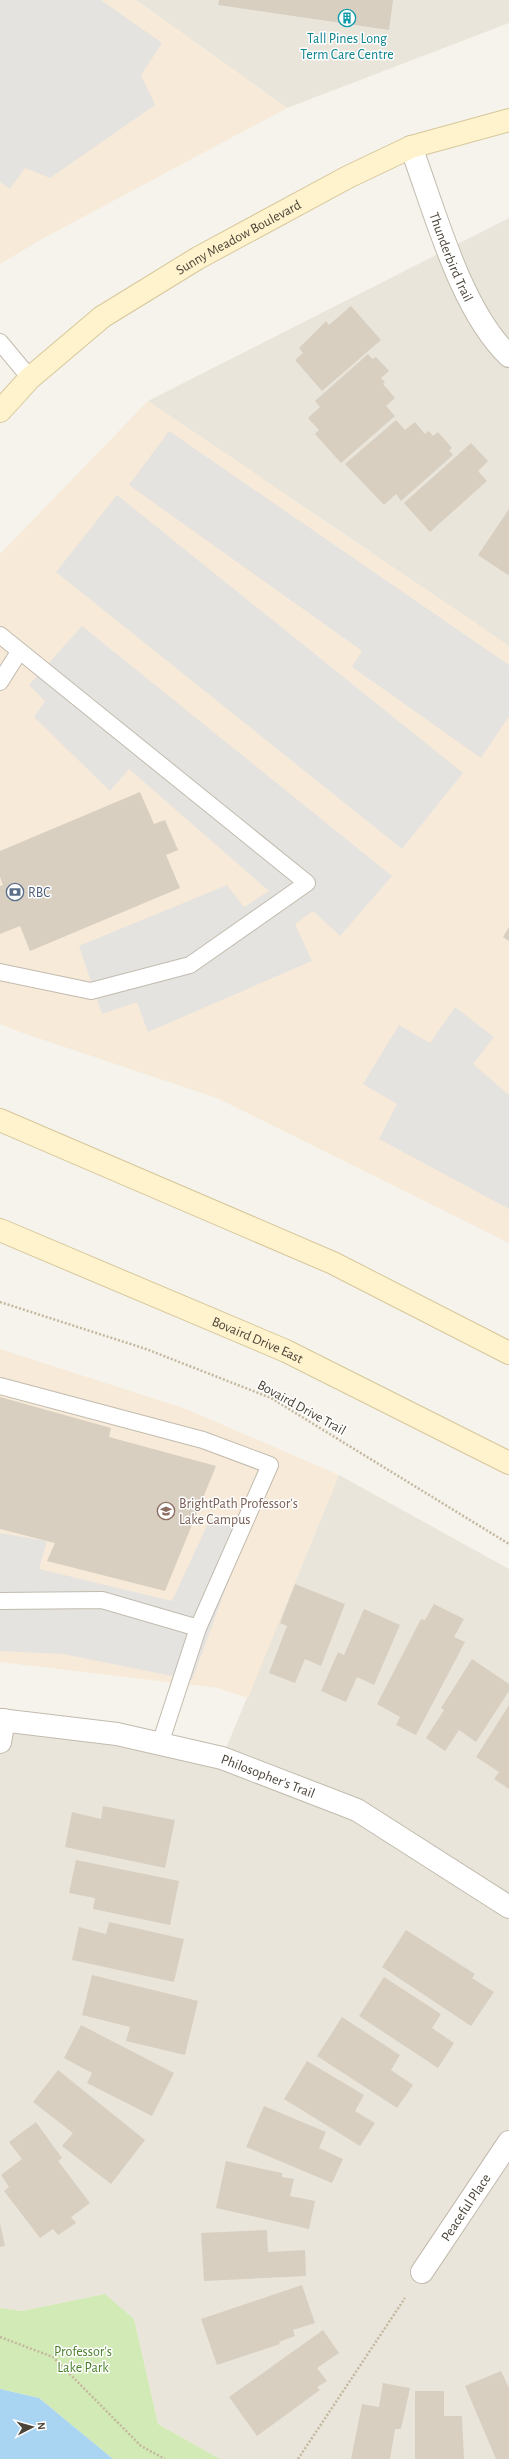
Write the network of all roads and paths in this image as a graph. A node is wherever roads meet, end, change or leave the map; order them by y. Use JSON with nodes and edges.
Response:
{"nodes":[{"id":1,"x":509,"y":120,"type":"edge"},
{"id":2,"x":411,"y":147,"type":"junction"},
{"id":3,"x":0,"y":342,"type":"edge"},
{"id":4,"x":509,"y":356,"type":"edge"},
{"id":5,"x":30,"y":378,"type":"junction"},
{"id":6,"x":0,"y":411,"type":"edge"},
{"id":7,"x":0,"y":635,"type":"edge"},
{"id":8,"x":19,"y":652,"type":"junction"},
{"id":9,"x":0,"y":682,"type":"edge"},
{"id":10,"x":0,"y":972,"type":"edge"},
{"id":11,"x":0,"y":1120,"type":"edge"},
{"id":12,"x":0,"y":1230,"type":"edge"},
{"id":13,"x":0,"y":1302,"type":"edge"},
{"id":14,"x":509,"y":1353,"type":"edge"},
{"id":15,"x":0,"y":1386,"type":"edge"},
{"id":16,"x":509,"y":1463,"type":"edge"},
{"id":17,"x":509,"y":1544,"type":"edge"},
{"id":18,"x":0,"y":1601,"type":"edge"},
{"id":19,"x":198,"y":1628,"type":"junction"},
{"id":20,"x":2,"y":1720,"type":"edge"},
{"id":21,"x":0,"y":1742,"type":"edge"},
{"id":22,"x":160,"y":1744,"type":"junction"},
{"id":23,"x":509,"y":1907,"type":"edge"},
{"id":24,"x":509,"y":2142,"type":"edge"},
{"id":25,"x":422,"y":2272,"type":"joint"},
{"id":26,"x":0,"y":2338,"type":"edge"},
{"id":27,"x":165,"y":2459,"type":"edge"},
{"id":28,"x":298,"y":2459,"type":"edge"}],
"edges":[{"from":1,"to":2,"type":"main road","name":"Sunny Meadow Boulevard"},
{"from":2,"to":4,"type":"street","name":"Thunderbird Trail"},
{"from":2,"to":5,"type":"main road","name":"Sunny Meadow Boulevard"},
{"from":3,"to":5,"type":"lane"},
{"from":5,"to":6,"type":"main road","name":"Sunny Meadow Boulevard"},
{"from":7,"to":8,"type":"lane"},
{"from":8,"to":9,"type":"lane"},
{"from":8,"to":10,"type":"lane"},
{"from":11,"to":14,"type":"main road"},
{"from":12,"to":16,"type":"main road","name":"Bovaird Drive East"},
{"from":13,"to":17,"type":"path","name":"Bovaird Drive Trail"},
{"from":15,"to":19,"type":"lane"},
{"from":18,"to":19,"type":"lane"},
{"from":19,"to":22,"type":"lane"},
{"from":20,"to":21,"type":"street"},
{"from":20,"to":22,"type":"street","name":"Philosopher's Trail"},
{"from":22,"to":23,"type":"street","name":"Philosopher's Trail"},
{"from":24,"to":25,"type":"street","name":"Peaceful Place"},
{"from":25,"to":28,"type":"path"},
{"from":26,"to":27,"type":"path"}]}
